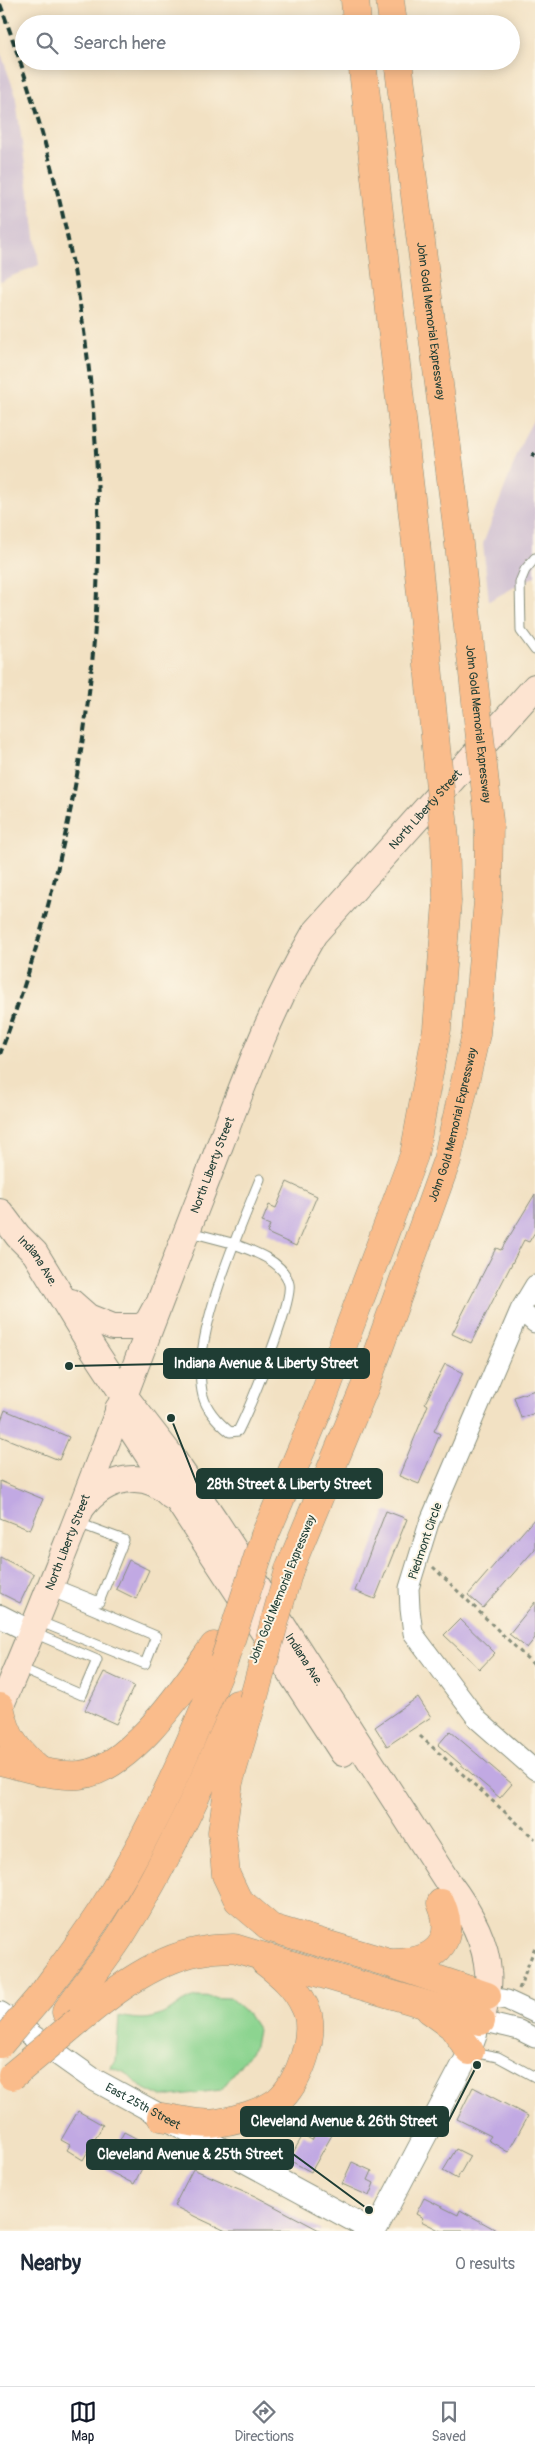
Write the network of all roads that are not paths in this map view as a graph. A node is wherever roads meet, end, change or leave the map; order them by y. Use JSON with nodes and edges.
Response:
{"nodes":[{"id":1,"x":355,"y":0,"type":"edge"},
{"id":2,"x":390,"y":0,"type":"edge"},
{"id":3,"x":357,"y":15,"type":"edge"},
{"id":4,"x":392,"y":15,"type":"edge"},
{"id":5,"x":363,"y":70,"type":"edge"},
{"id":6,"x":399,"y":70,"type":"edge"},
{"id":7,"x":535,"y":558,"type":"edge"},
{"id":8,"x":535,"y":650,"type":"edge"},
{"id":9,"x":535,"y":687,"type":"edge"},
{"id":10,"x":260,"y":1179,"type":"dead end"},
{"id":11,"x":0,"y":1212,"type":"edge"},
{"id":12,"x":187,"y":1231,"type":"junction"},
{"id":13,"x":18,"y":1236,"type":"junction"},
{"id":14,"x":234,"y":1244,"type":"junction"},
{"id":15,"x":535,"y":1285,"type":"edge"},
{"id":16,"x":57,"y":1288,"type":"junction"},
{"id":17,"x":161,"y":1298,"type":"junction"},
{"id":18,"x":520,"y":1310,"type":"junction"},
{"id":19,"x":535,"y":1324,"type":"edge"},
{"id":20,"x":121,"y":1401,"type":"junction"},
{"id":21,"x":180,"y":1504,"type":"junction"},
{"id":22,"x":77,"y":1517,"type":"junction"},
{"id":23,"x":50,"y":1587,"type":"junction"},
{"id":24,"x":0,"y":1616,"type":"edge"},
{"id":25,"x":36,"y":1627,"type":"junction"},
{"id":26,"x":219,"y":1654,"type":"junction"},
{"id":27,"x":18,"y":1667,"type":"junction"},
{"id":28,"x":247,"y":1695,"type":"junction"},
{"id":29,"x":0,"y":1707,"type":"edge"},
{"id":30,"x":0,"y":1761,"type":"edge"},
{"id":31,"x":535,"y":1770,"type":"edge"},
{"id":32,"x":41,"y":1772,"type":"junction"},
{"id":33,"x":441,"y":1903,"type":"junction"},
{"id":34,"x":258,"y":1956,"type":"junction"},
{"id":35,"x":389,"y":1963,"type":"junction"},
{"id":36,"x":410,"y":2001,"type":"junction"},
{"id":37,"x":484,"y":2008,"type":"junction"},
{"id":38,"x":0,"y":2013,"type":"edge"},
{"id":39,"x":535,"y":2013,"type":"edge"},
{"id":40,"x":72,"y":2016,"type":"junction"},
{"id":41,"x":535,"y":2038,"type":"edge"},
{"id":42,"x":0,"y":2044,"type":"edge"},
{"id":43,"x":470,"y":2051,"type":"junction"},
{"id":44,"x":535,"y":2077,"type":"edge"},
{"id":45,"x":6,"y":2082,"type":"edge"},
{"id":46,"x":161,"y":2117,"type":"junction"},
{"id":47,"x":374,"y":2231,"type":"edge"}],
"edges":[{"from":1,"to":3,"type":"highway"},
{"from":2,"to":4,"type":"highway"},
{"from":5,"to":26,"type":"highway","bridge":true},
{"from":6,"to":28,"type":"highway","name":"John Gold Memorial Expressway","bridge":true},
{"from":7,"to":8,"type":"lane"},
{"from":9,"to":12,"type":"main road","name":"North Liberty Street"},
{"from":10,"to":14,"type":"lane"},
{"from":11,"to":13,"type":"main road"},
{"from":12,"to":14,"type":"lane"},
{"from":12,"to":17,"type":"main road","name":"North Liberty Street"},
{"from":13,"to":16,"type":"main road","name":"Indiana Ave."},
{"from":13,"to":20,"type":"main road","name":"Indiana Ave."},
{"from":14,"to":14,"type":"lane"},
{"from":15,"to":18,"type":"street","name":"Piedmont Circle"},
{"from":16,"to":17,"type":"main road"},
{"from":16,"to":20,"type":"main road","name":"Indiana Ave."},
{"from":17,"to":20,"type":"main road","name":"North Liberty Street"},
{"from":18,"to":19,"type":"street"},
{"from":18,"to":31,"type":"street","name":"Piedmont Circle"},
{"from":20,"to":21,"type":"main road","name":"Indiana Ave."},
{"from":20,"to":22,"type":"main road","name":"North Liberty Street"},
{"from":20,"to":37,"type":"main road","name":"Indiana Ave."},
{"from":21,"to":22,"type":"main road"},
{"from":21,"to":33,"type":"main road","name":"Indiana Ave."},
{"from":22,"to":23,"type":"main road","name":"North Liberty Street"},
{"from":22,"to":23,"type":"lane"},
{"from":23,"to":25,"type":"main road","name":"North Liberty Street"},
{"from":23,"to":25,"type":"lane"},
{"from":24,"to":25,"type":"street"},
{"from":25,"to":27,"type":"main road","name":"North Liberty Street"},
{"from":25,"to":27,"type":"lane"},
{"from":26,"to":32,"type":"highway"},
{"from":26,"to":42,"type":"highway","bridge":true},
{"from":27,"to":29,"type":"main road","name":"North Liberty Street"},
{"from":28,"to":35,"type":"highway"},
{"from":28,"to":40,"type":"highway"},
{"from":29,"to":32,"type":"highway"},
{"from":30,"to":32,"type":"highway"},
{"from":33,"to":35,"type":"highway"},
{"from":33,"to":37,"type":"main road","name":"Indiana Ave."},
{"from":34,"to":36,"type":"highway"},
{"from":34,"to":40,"type":"highway"},
{"from":34,"to":46,"type":"highway"},
{"from":35,"to":37,"type":"highway"},
{"from":36,"to":37,"type":"highway"},
{"from":36,"to":43,"type":"highway"},
{"from":37,"to":39,"type":"street"},
{"from":37,"to":41,"type":"street"},
{"from":37,"to":43,"type":"street"},
{"from":38,"to":46,"type":"street","name":"East 25th Street"},
{"from":40,"to":45,"type":"highway","bridge":true},
{"from":43,"to":44,"type":"lane"},
{"from":43,"to":47,"type":"street"},
{"from":46,"to":47,"type":"street","name":"East 25th Street"}]}
